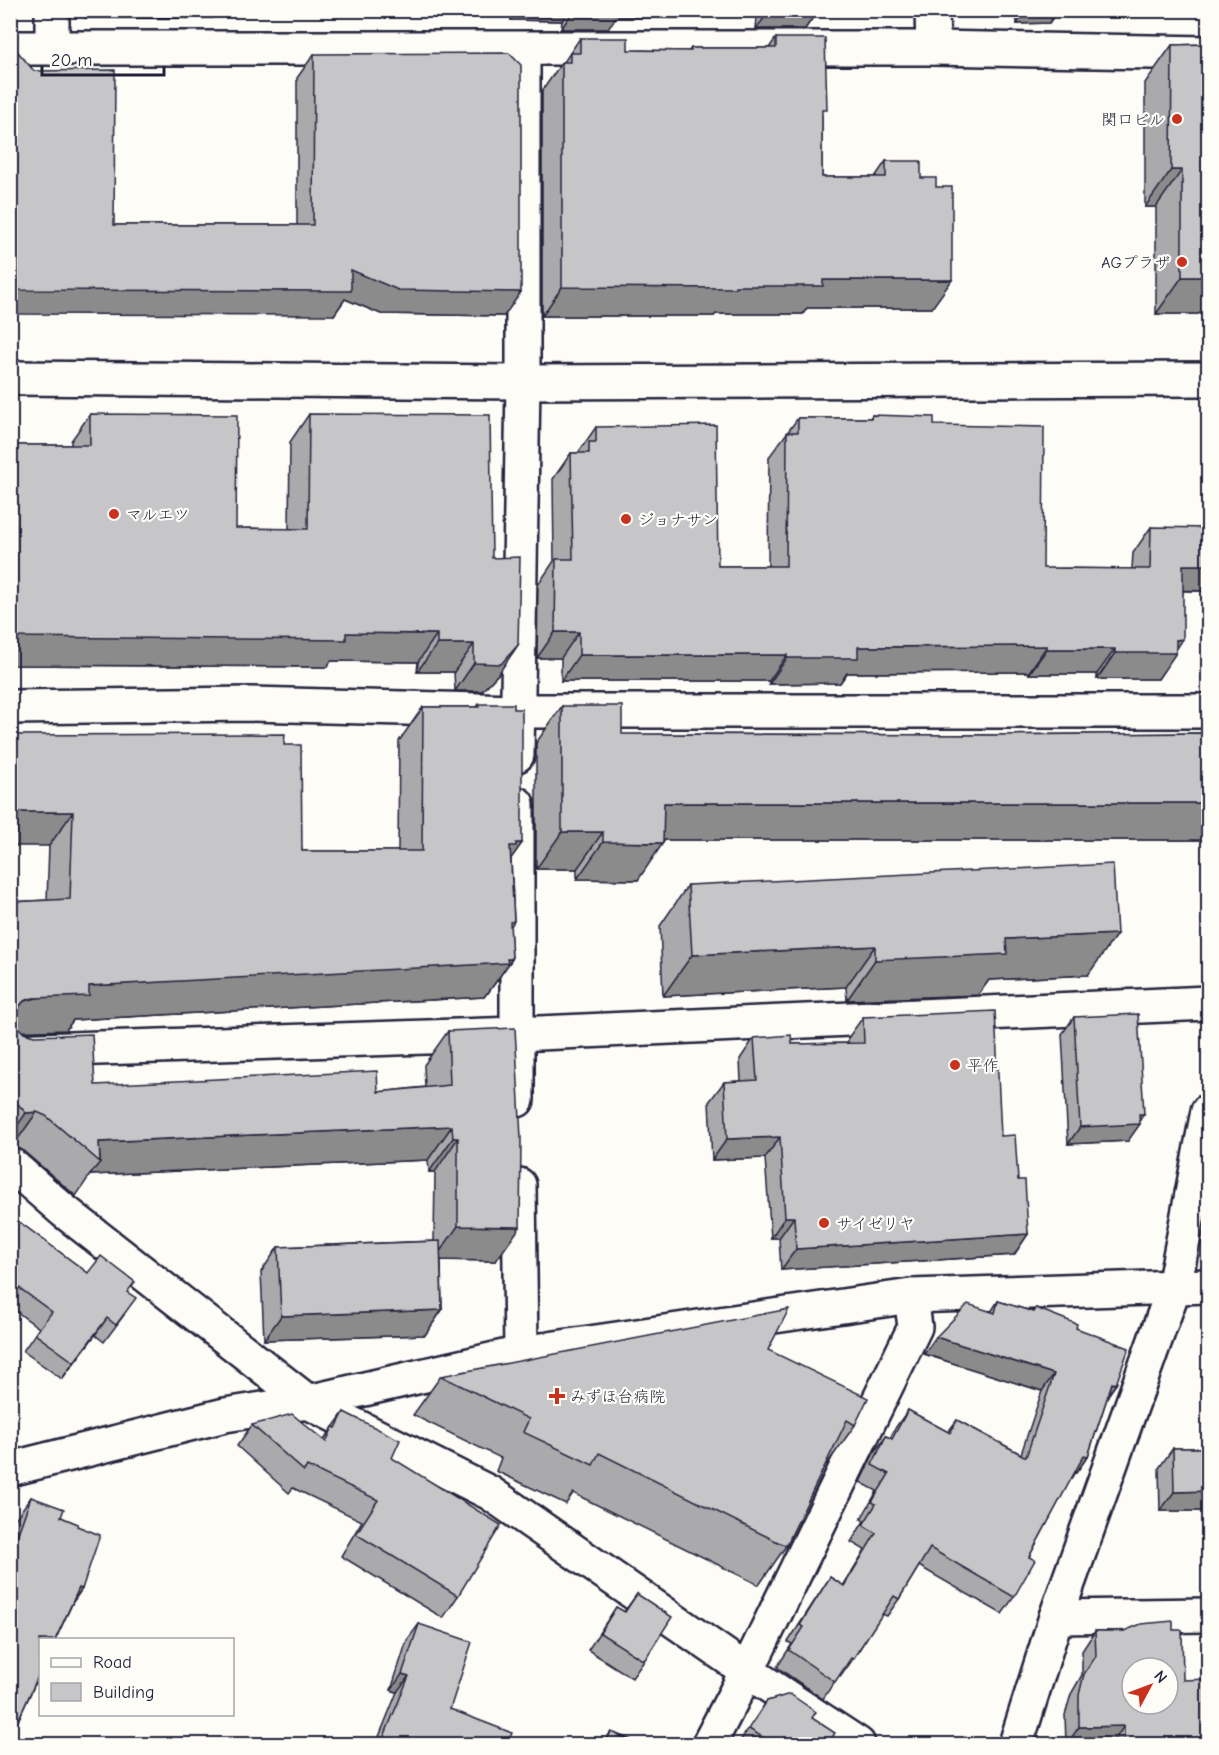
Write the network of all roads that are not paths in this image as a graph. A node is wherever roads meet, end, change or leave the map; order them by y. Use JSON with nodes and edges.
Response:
{"nodes":[{"id":1,"x":52,"y":10,"type":"edge"},
{"id":2,"x":932,"y":10,"type":"edge"},
{"id":3,"x":10,"y":48,"type":"edge"},
{"id":4,"x":52,"y":48,"type":"junction"},
{"id":5,"x":933,"y":48,"type":"junction"},
{"id":6,"x":523,"y":49,"type":"junction"},
{"id":7,"x":1209,"y":53,"type":"edge"},
{"id":8,"x":10,"y":378,"type":"edge"},
{"id":9,"x":1209,"y":379,"type":"edge"},
{"id":10,"x":523,"y":382,"type":"junction"},
{"id":11,"x":10,"y":707,"type":"edge"},
{"id":12,"x":517,"y":711,"type":"junction"},
{"id":13,"x":1209,"y":711,"type":"edge"},
{"id":14,"x":1209,"y":1003,"type":"edge"},
{"id":15,"x":517,"y":1034,"type":"junction"},
{"id":16,"x":10,"y":1051,"type":"edge"},
{"id":17,"x":1209,"y":1111,"type":"edge"},
{"id":18,"x":10,"y":1164,"type":"edge"},
{"id":19,"x":1209,"y":1286,"type":"edge"},
{"id":20,"x":1174,"y":1287,"type":"junction"},
{"id":21,"x":911,"y":1296,"type":"junction"},
{"id":22,"x":521,"y":1353,"type":"junction"},
{"id":23,"x":308,"y":1402,"type":"junction"},
{"id":24,"x":10,"y":1469,"type":"edge"},
{"id":25,"x":1209,"y":1615,"type":"edge"},
{"id":26,"x":1056,"y":1617,"type":"junction"},
{"id":27,"x":747,"y":1671,"type":"junction"},
{"id":28,"x":709,"y":1744,"type":"edge"},
{"id":29,"x":858,"y":1744,"type":"edge"},
{"id":30,"x":1016,"y":1744,"type":"edge"}],
"edges":[{"from":1,"to":4,"type":"street"},
{"from":2,"to":5,"type":"street"},
{"from":3,"to":4,"type":"street"},
{"from":4,"to":6,"type":"street"},
{"from":5,"to":6,"type":"street"},
{"from":5,"to":7,"type":"street"},
{"from":6,"to":10,"type":"street"},
{"from":8,"to":10,"type":"street"},
{"from":9,"to":10,"type":"street"},
{"from":10,"to":12,"type":"street"},
{"from":11,"to":12,"type":"street"},
{"from":12,"to":13,"type":"street"},
{"from":12,"to":15,"type":"street"},
{"from":14,"to":15,"type":"street"},
{"from":15,"to":16,"type":"street"},
{"from":15,"to":22,"type":"street"},
{"from":17,"to":20,"type":"street"},
{"from":18,"to":23,"type":"street"},
{"from":19,"to":20,"type":"street"},
{"from":20,"to":21,"type":"street"},
{"from":20,"to":26,"type":"street"},
{"from":21,"to":22,"type":"street"},
{"from":21,"to":27,"type":"street"},
{"from":22,"to":23,"type":"street"},
{"from":23,"to":24,"type":"street"},
{"from":23,"to":27,"type":"street"},
{"from":25,"to":26,"type":"street"},
{"from":26,"to":30,"type":"street"},
{"from":27,"to":28,"type":"street"},
{"from":27,"to":29,"type":"street"}]}
